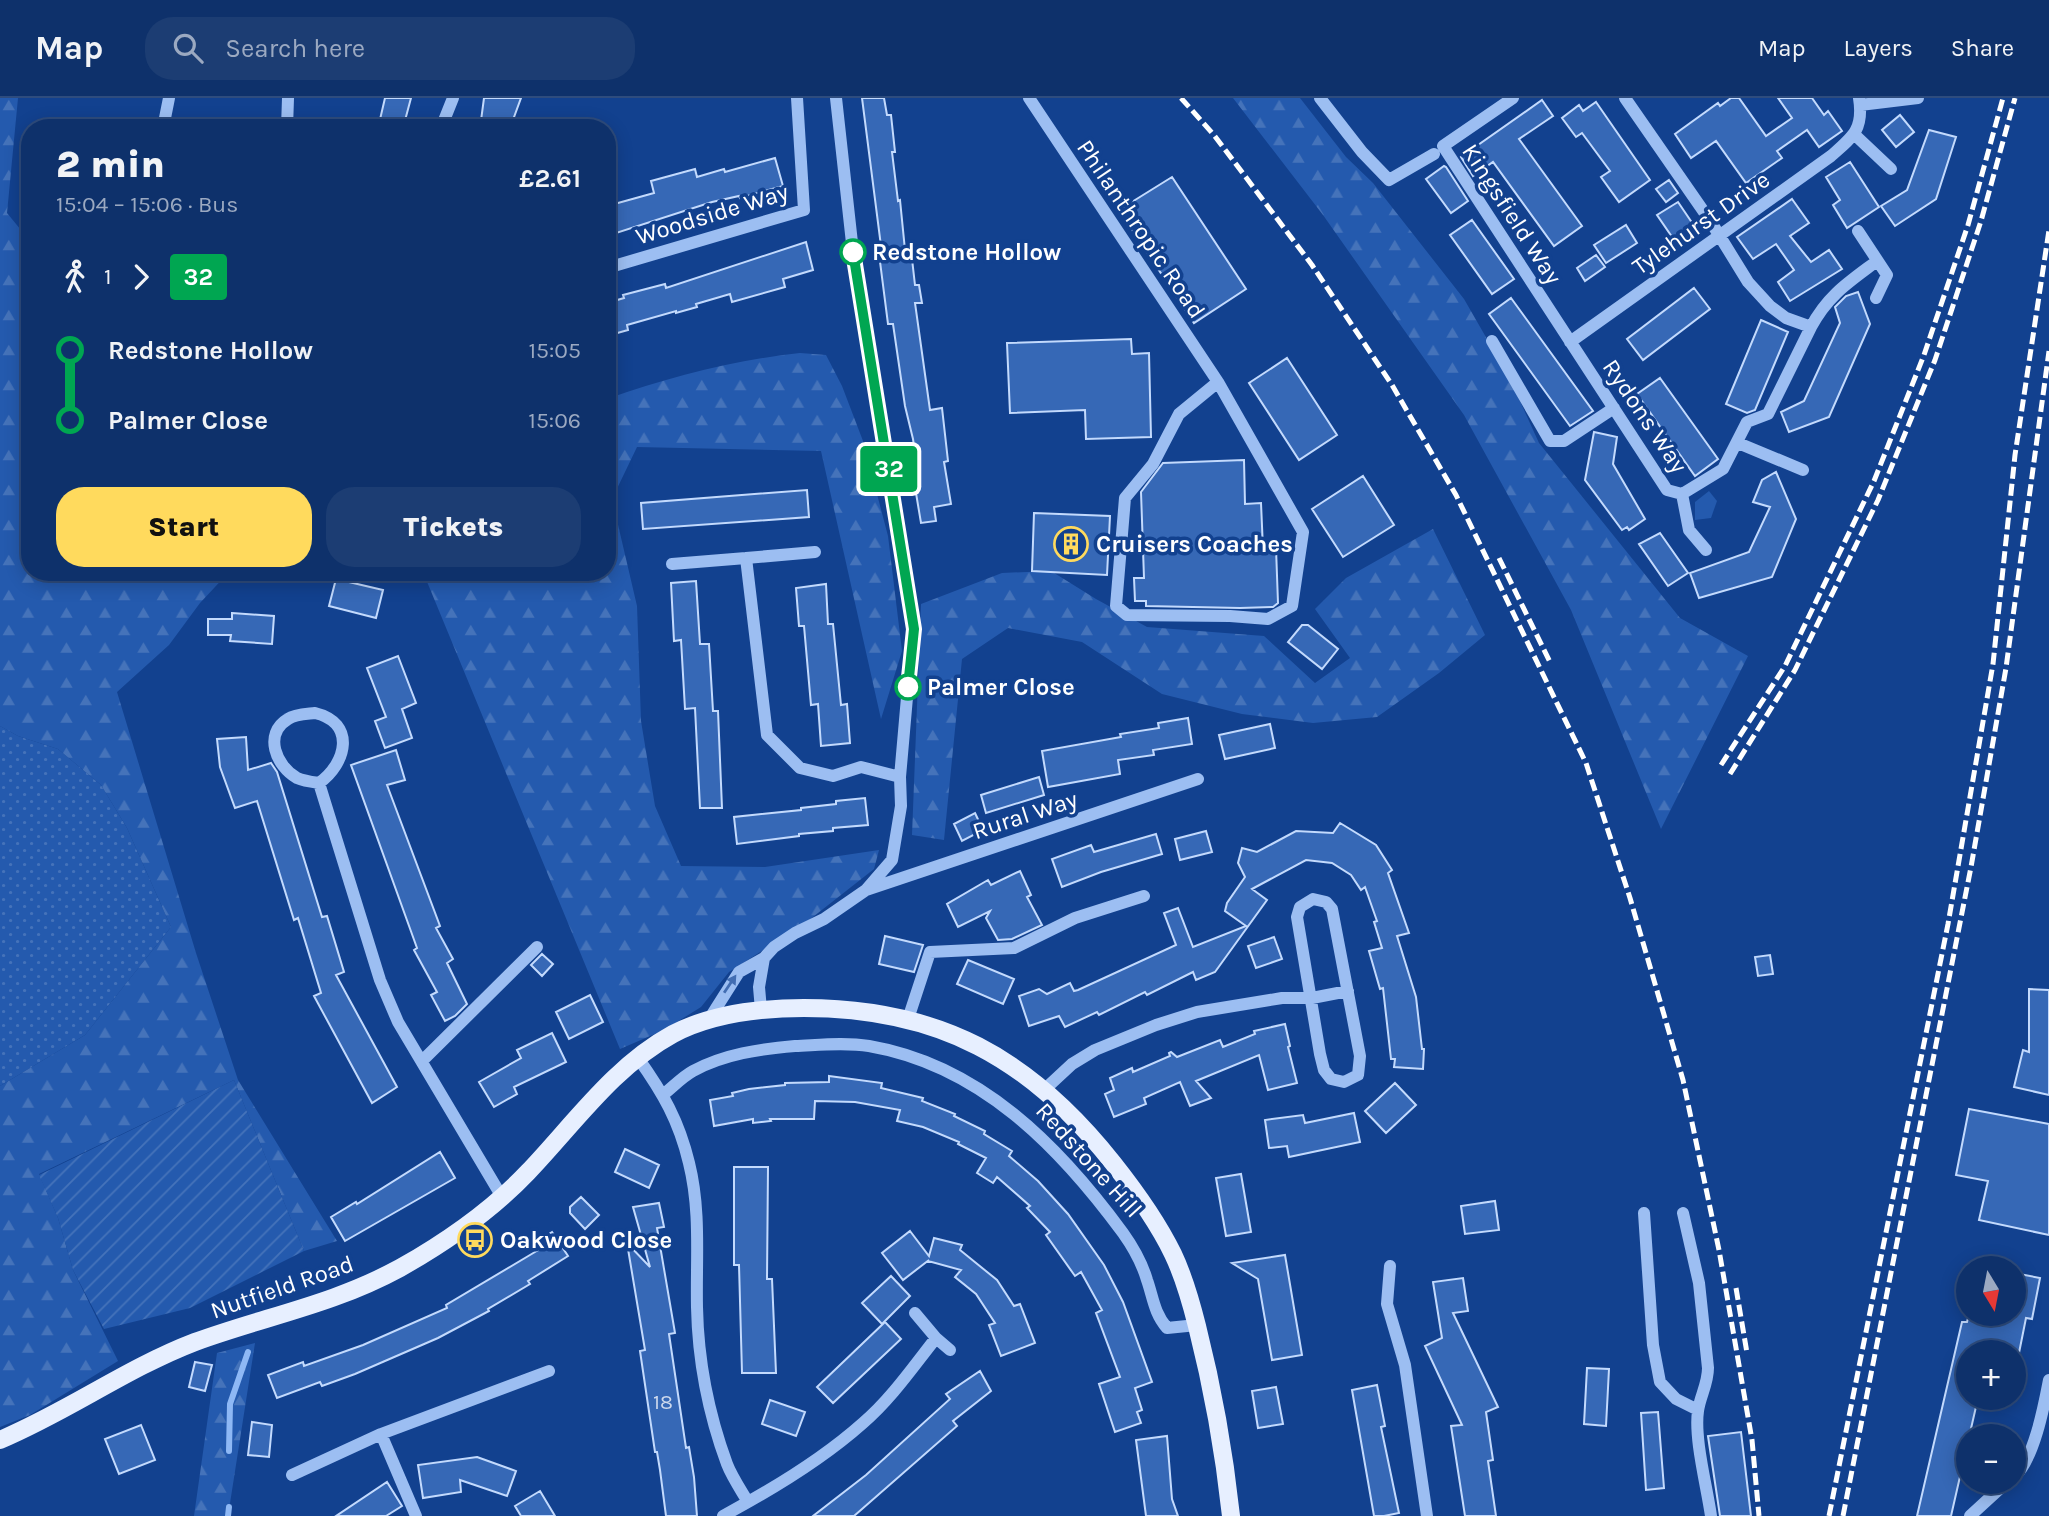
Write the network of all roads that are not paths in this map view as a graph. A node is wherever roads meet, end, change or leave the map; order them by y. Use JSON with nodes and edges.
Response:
{"nodes":[{"id":1,"x":169,"y":98,"type":"edge"},
{"id":2,"x":288,"y":98,"type":"edge"},
{"id":3,"x":453,"y":98,"type":"edge"},
{"id":4,"x":797,"y":98,"type":"edge"},
{"id":5,"x":836,"y":98,"type":"edge"},
{"id":6,"x":1029,"y":98,"type":"edge"},
{"id":7,"x":1320,"y":98,"type":"edge"},
{"id":8,"x":1513,"y":98,"type":"edge"},
{"id":9,"x":1625,"y":98,"type":"edge"},
{"id":10,"x":1918,"y":98,"type":"edge"},
{"id":11,"x":1860,"y":101,"type":"edge"},
{"id":12,"x":165,"y":119,"type":"edge"},
{"id":13,"x":287,"y":119,"type":"edge"},
{"id":14,"x":445,"y":119,"type":"edge"},
{"id":15,"x":1855,"y":135,"type":"junction"},
{"id":16,"x":1434,"y":154,"type":"dead end"},
{"id":17,"x":1891,"y":169,"type":"dead end"},
{"id":18,"x":1858,"y":231,"type":"dead end"},
{"id":19,"x":1720,"y":237,"type":"junction"},
{"id":20,"x":1877,"y":261,"type":"junction"},
{"id":21,"x":616,"y":265,"type":"edge"},
{"id":22,"x":1876,"y":298,"type":"dead end"},
{"id":23,"x":1811,"y":327,"type":"junction"},
{"id":24,"x":1492,"y":341,"type":"dead end"},
{"id":25,"x":1570,"y":342,"type":"junction"},
{"id":26,"x":1219,"y":382,"type":"junction"},
{"id":27,"x":1614,"y":408,"type":"junction"},
{"id":28,"x":1738,"y":443,"type":"junction"},
{"id":29,"x":1803,"y":470,"type":"dead end"},
{"id":30,"x":1682,"y":495,"type":"junction"},
{"id":31,"x":1706,"y":550,"type":"dead end"},
{"id":32,"x":815,"y":552,"type":"dead end"},
{"id":33,"x":746,"y":558,"type":"junction"},
{"id":34,"x":672,"y":564,"type":"dead end"},
{"id":35,"x":900,"y":777,"type":"junction"},
{"id":36,"x":1198,"y":779,"type":"dead end"},
{"id":37,"x":319,"y":783,"type":"junction"},
{"id":38,"x":866,"y":890,"type":"junction"},
{"id":39,"x":1144,"y":896,"type":"dead end"},
{"id":40,"x":537,"y":947,"type":"dead end"},
{"id":41,"x":764,"y":958,"type":"junction"},
{"id":42,"x":1348,"y":991,"type":"junction"},
{"id":43,"x":1312,"y":998,"type":"junction"},
{"id":44,"x":761,"y":1010,"type":"junction"},
{"id":45,"x":908,"y":1019,"type":"junction"},
{"id":46,"x":708,"y":1021,"type":"junction"},
{"id":47,"x":638,"y":1058,"type":"junction"},
{"id":48,"x":422,"y":1061,"type":"junction"},
{"id":49,"x":1044,"y":1090,"type":"junction"},
{"id":50,"x":664,"y":1094,"type":"junction"},
{"id":51,"x":502,"y":1197,"type":"junction"},
{"id":52,"x":1644,"y":1213,"type":"dead end"},
{"id":53,"x":1684,"y":1213,"type":"dead end"},
{"id":54,"x":1391,"y":1266,"type":"dead end"},
{"id":55,"x":915,"y":1313,"type":"dead end"},
{"id":56,"x":1197,"y":1325,"type":"junction"},
{"id":57,"x":936,"y":1338,"type":"junction"},
{"id":58,"x":950,"y":1350,"type":"dead end"},
{"id":59,"x":550,"y":1371,"type":"dead end"},
{"id":60,"x":2049,"y":1380,"type":"edge"},
{"id":61,"x":1698,"y":1410,"type":"junction"},
{"id":62,"x":381,"y":1434,"type":"junction"},
{"id":63,"x":0,"y":1440,"type":"edge"},
{"id":64,"x":2026,"y":1459,"type":"edge"},
{"id":65,"x":292,"y":1475,"type":"dead end"},
{"id":66,"x":1994,"y":1494,"type":"edge"},
{"id":67,"x":748,"y":1502,"type":"junction"},
{"id":68,"x":416,"y":1516,"type":"edge"},
{"id":69,"x":723,"y":1516,"type":"edge"},
{"id":70,"x":1231,"y":1516,"type":"edge"},
{"id":71,"x":1427,"y":1516,"type":"edge"},
{"id":72,"x":1711,"y":1516,"type":"edge"},
{"id":73,"x":1969,"y":1516,"type":"edge"}],
"edges":[{"from":1,"to":12,"type":"street"},
{"from":2,"to":13,"type":"street"},
{"from":3,"to":14,"type":"street"},
{"from":4,"to":21,"type":"street","name":"Woodside Way"},
{"from":5,"to":35,"type":"street"},
{"from":6,"to":26,"type":"street","name":"Philanthropic Road"},
{"from":7,"to":16,"type":"street"},
{"from":8,"to":25,"type":"street","name":"Kingsfield Way"},
{"from":9,"to":19,"type":"street"},
{"from":10,"to":11,"type":"street"},
{"from":11,"to":15,"type":"street"},
{"from":15,"to":17,"type":"street"},
{"from":15,"to":19,"type":"street","name":"Tylehurst Drive"},
{"from":18,"to":20,"type":"street"},
{"from":19,"to":23,"type":"street"},
{"from":19,"to":25,"type":"street","name":"Tylehurst Drive"},
{"from":20,"to":22,"type":"street"},
{"from":20,"to":23,"type":"street","name":"Rydons Way"},
{"from":23,"to":28,"type":"street","name":"Rydons Way"},
{"from":24,"to":27,"type":"street"},
{"from":25,"to":27,"type":"street","name":"Rydons Way"},
{"from":26,"to":26,"type":"street","name":"Philanthropic Road"},
{"from":27,"to":30,"type":"street","name":"Rydons Way"},
{"from":28,"to":29,"type":"street"},
{"from":28,"to":30,"type":"street","name":"Rydons Way"},
{"from":30,"to":31,"type":"street"},
{"from":32,"to":33,"type":"street"},
{"from":33,"to":34,"type":"street"},
{"from":33,"to":35,"type":"street"},
{"from":35,"to":38,"type":"street"},
{"from":36,"to":38,"type":"street","name":"Rural Way"},
{"from":37,"to":37,"type":"street"},
{"from":37,"to":48,"type":"street"},
{"from":38,"to":41,"type":"street"},
{"from":39,"to":45,"type":"street"},
{"from":40,"to":48,"type":"street"},
{"from":41,"to":44,"type":"street"},
{"from":46,"to":41,"type":"street","one_way":true},
{"from":42,"to":43,"type":"street"},
{"from":42,"to":43,"type":"street"},
{"from":42,"to":43,"type":"street"},
{"from":43,"to":49,"type":"street"},
{"from":44,"to":45,"type":"main road","name":"Redstone Hill"},
{"from":44,"to":46,"type":"main road","name":"Nutfield Road"},
{"from":45,"to":49,"type":"main road","name":"Redstone Hill"},
{"from":46,"to":47,"type":"main road","name":"Nutfield Road"},
{"from":47,"to":50,"type":"street"},
{"from":47,"to":51,"type":"main road","name":"Nutfield Road"},
{"from":48,"to":51,"type":"street"},
{"from":49,"to":56,"type":"main road","name":"Redstone Hill"},
{"from":50,"to":56,"type":"street","name":"Redstone Hill"},
{"from":50,"to":67,"type":"street"},
{"from":51,"to":63,"type":"main road","name":"Nutfield Road"},
{"from":52,"to":61,"type":"street"},
{"from":53,"to":61,"type":"street"},
{"from":54,"to":71,"type":"street"},
{"from":55,"to":57,"type":"street"},
{"from":56,"to":70,"type":"main road","name":"Redstone Hill"},
{"from":57,"to":58,"type":"street"},
{"from":57,"to":67,"type":"street"},
{"from":59,"to":62,"type":"street"},
{"from":60,"to":64,"type":"street"},
{"from":61,"to":72,"type":"street"},
{"from":62,"to":65,"type":"street"},
{"from":62,"to":68,"type":"street"},
{"from":66,"to":73,"type":"street"},
{"from":67,"to":69,"type":"street"}]}
